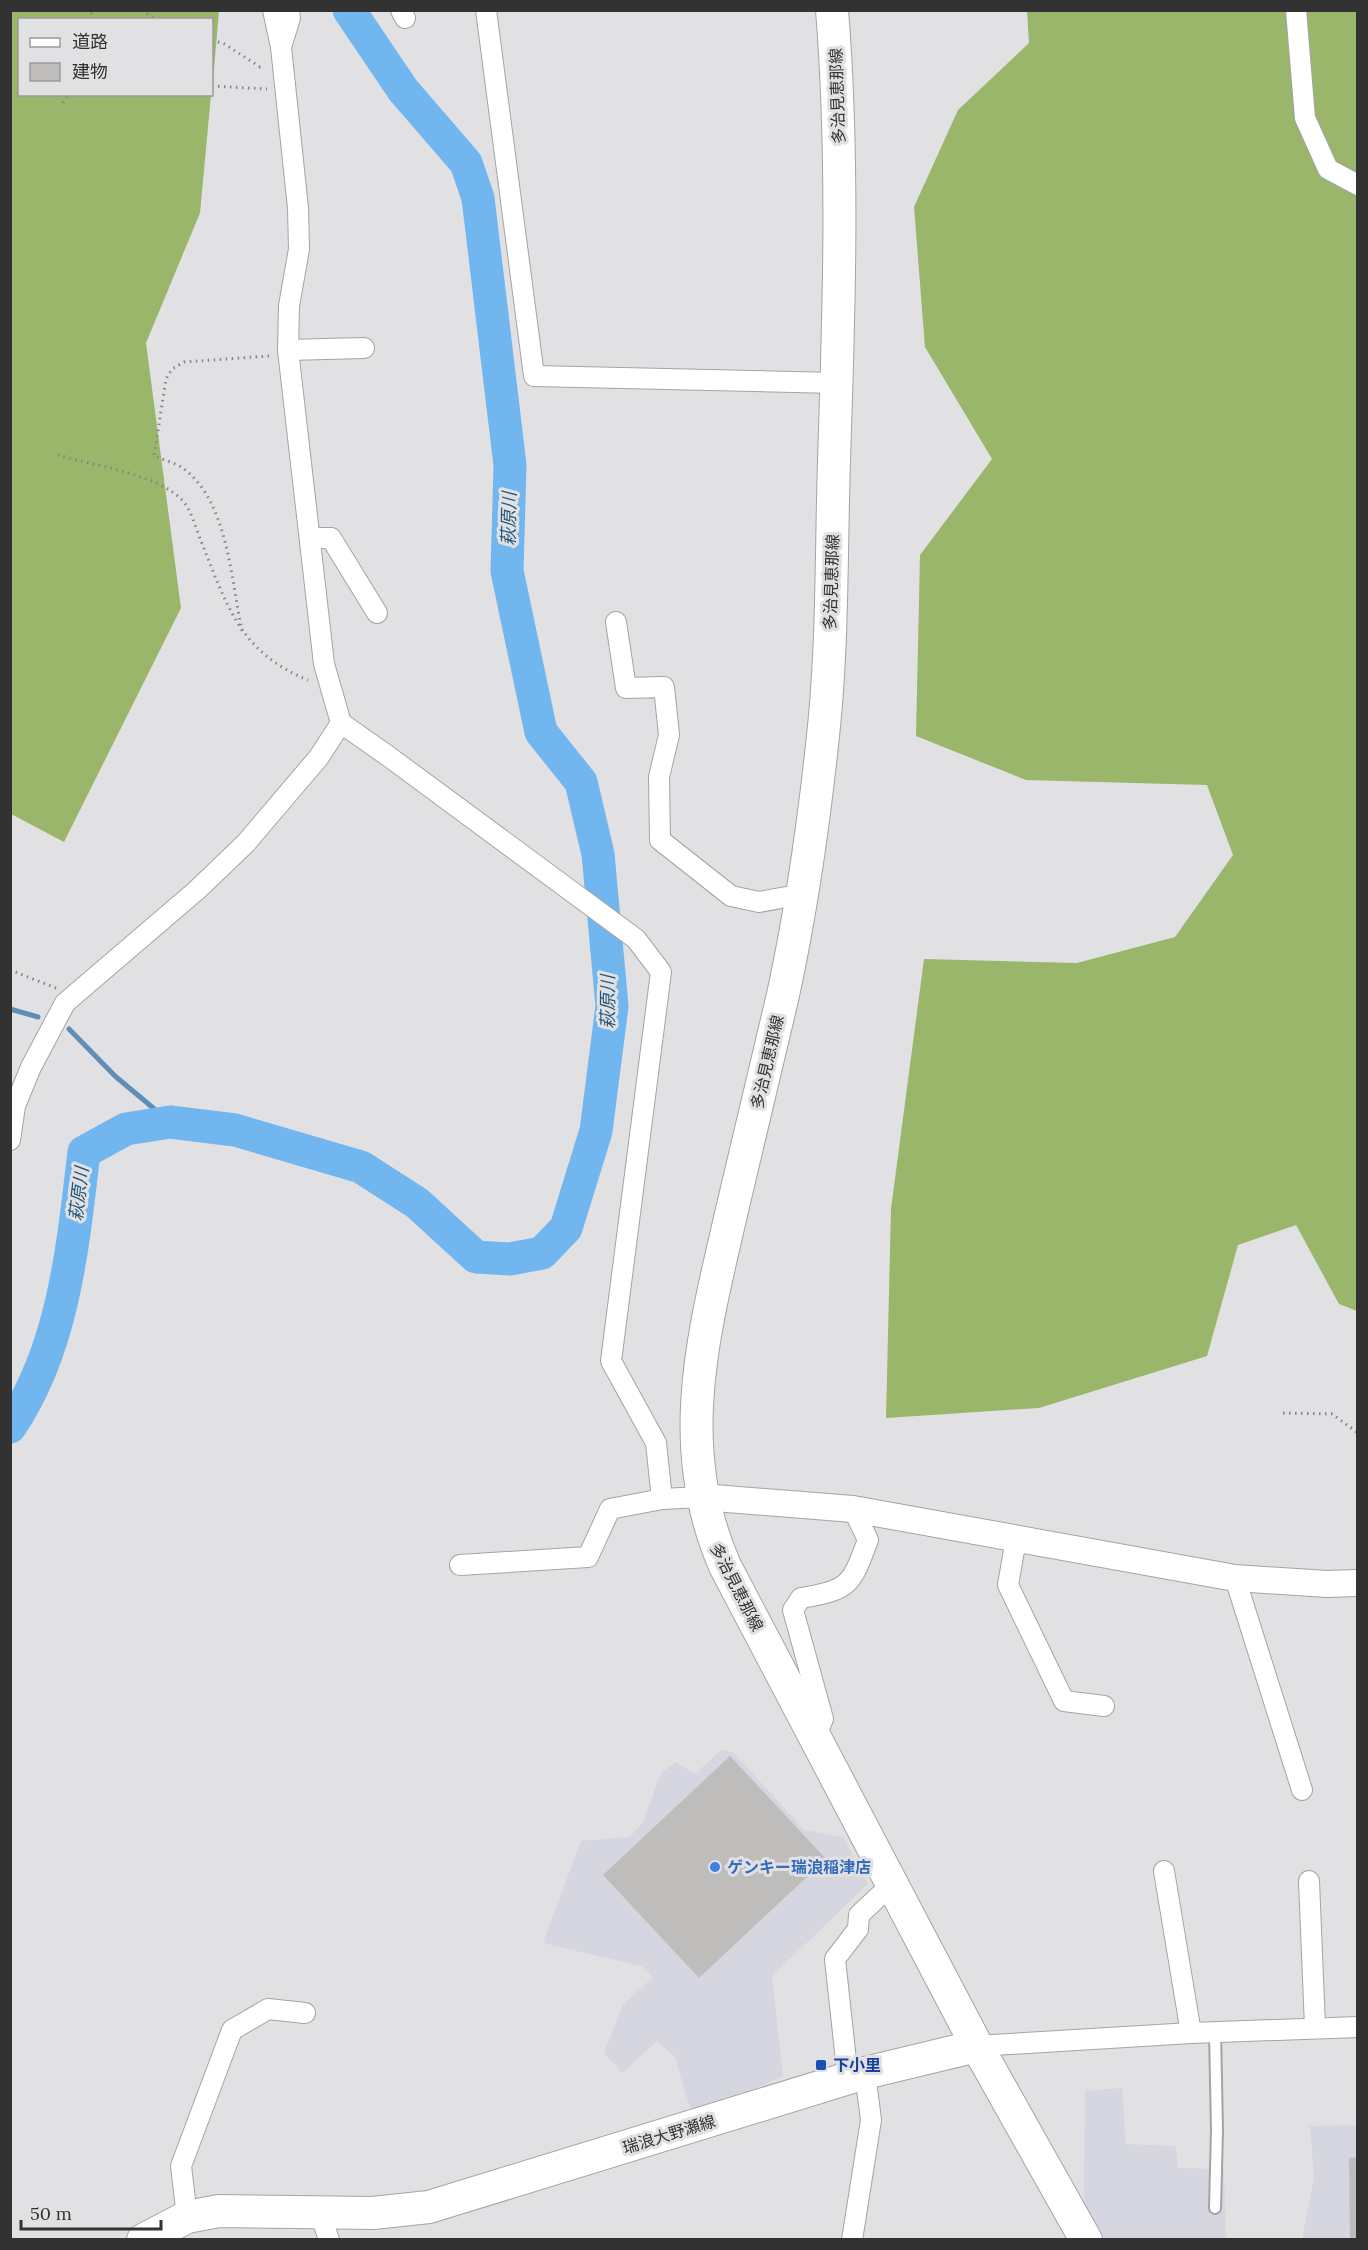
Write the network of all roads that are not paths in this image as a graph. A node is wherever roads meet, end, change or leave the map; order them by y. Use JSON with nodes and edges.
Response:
{"nodes":[{"id":1,"x":273,"y":10,"type":"edge"},
{"id":2,"x":289,"y":10,"type":"edge"},
{"id":3,"x":486,"y":10,"type":"edge"},
{"id":4,"x":832,"y":10,"type":"edge"},
{"id":5,"x":1296,"y":10,"type":"edge"},
{"id":6,"x":282,"y":54,"type":"junction"},
{"id":7,"x":1358,"y":185,"type":"edge"},
{"id":8,"x":364,"y":348,"type":"dead end"},
{"id":9,"x":288,"y":353,"type":"junction"},
{"id":10,"x":836,"y":382,"type":"junction"},
{"id":11,"x":310,"y":538,"type":"junction"},
{"id":12,"x":377,"y":613,"type":"dead end"},
{"id":13,"x":616,"y":622,"type":"dead end"},
{"id":14,"x":340,"y":723,"type":"junction"},
{"id":15,"x":803,"y":894,"type":"junction"},
{"id":16,"x":10,"y":1140,"type":"edge"},
{"id":17,"x":702,"y":1497,"type":"junction"},
{"id":18,"x":662,"y":1499,"type":"junction"},
{"id":19,"x":853,"y":1509,"type":"junction"},
{"id":20,"x":1016,"y":1539,"type":"junction"},
{"id":21,"x":460,"y":1565,"type":"dead end"},
{"id":22,"x":1235,"y":1578,"type":"junction"},
{"id":23,"x":1358,"y":1583,"type":"edge"},
{"id":24,"x":1104,"y":1706,"type":"dead end"},
{"id":25,"x":815,"y":1737,"type":"junction"},
{"id":26,"x":1302,"y":1790,"type":"dead end"},
{"id":27,"x":1164,"y":1871,"type":"dead end"},
{"id":28,"x":1309,"y":1881,"type":"dead end"},
{"id":29,"x":892,"y":1884,"type":"junction"},
{"id":30,"x":305,"y":2013,"type":"dead end"},
{"id":31,"x":1315,"y":2027,"type":"junction"},
{"id":32,"x":1358,"y":2027,"type":"edge"},
{"id":33,"x":1215,"y":2032,"type":"junction"},
{"id":34,"x":1191,"y":2033,"type":"junction"},
{"id":35,"x":977,"y":2046,"type":"junction"},
{"id":36,"x":856,"y":2076,"type":"junction"},
{"id":37,"x":1215,"y":2208,"type":"dead end"},
{"id":38,"x":187,"y":2217,"type":"junction"},
{"id":39,"x":324,"y":2226,"type":"edge"},
{"id":40,"x":143,"y":2240,"type":"edge"},
{"id":41,"x":852,"y":2240,"type":"edge"},
{"id":42,"x":1086,"y":2240,"type":"edge"}],
"edges":[{"from":1,"to":6,"type":"street"},
{"from":2,"to":6,"type":"street"},
{"from":3,"to":10,"type":"street"},
{"from":4,"to":10,"type":"main road","name":"多治見恵那線"},
{"from":5,"to":7,"type":"street"},
{"from":6,"to":9,"type":"street"},
{"from":8,"to":9,"type":"street"},
{"from":9,"to":11,"type":"street"},
{"from":10,"to":15,"type":"main road","name":"多治見恵那線"},
{"from":11,"to":12,"type":"street"},
{"from":11,"to":14,"type":"street"},
{"from":13,"to":15,"type":"street"},
{"from":14,"to":16,"type":"street"},
{"from":14,"to":18,"type":"street"},
{"from":15,"to":17,"type":"main road","name":"多治見恵那線"},
{"from":17,"to":18,"type":"street"},
{"from":17,"to":19,"type":"street"},
{"from":17,"to":25,"type":"main road","name":"多治見恵那線"},
{"from":18,"to":21,"type":"street"},
{"from":19,"to":20,"type":"street"},
{"from":19,"to":25,"type":"street"},
{"from":20,"to":22,"type":"street"},
{"from":20,"to":24,"type":"street"},
{"from":22,"to":23,"type":"street"},
{"from":22,"to":26,"type":"street"},
{"from":25,"to":29,"type":"main road","name":"多治見恵那線"},
{"from":27,"to":34,"type":"street"},
{"from":28,"to":31,"type":"street"},
{"from":29,"to":35,"type":"main road","name":"多治見恵那線"},
{"from":29,"to":36,"type":"street"},
{"from":30,"to":38,"type":"street"},
{"from":31,"to":32,"type":"street"},
{"from":31,"to":33,"type":"street"},
{"from":33,"to":34,"type":"street"},
{"from":33,"to":37,"type":"lane"},
{"from":34,"to":35,"type":"street"},
{"from":35,"to":36,"type":"main road","name":"瑞浪大野瀬線"},
{"from":35,"to":42,"type":"main road"},
{"from":36,"to":39,"type":"main road","name":"瑞浪大野瀬線"},
{"from":36,"to":41,"type":"street"},
{"from":38,"to":39,"type":"main road","name":"瑞浪大野瀬線"},
{"from":38,"to":40,"type":"main road","name":"瑞浪大野瀬線"}]}
